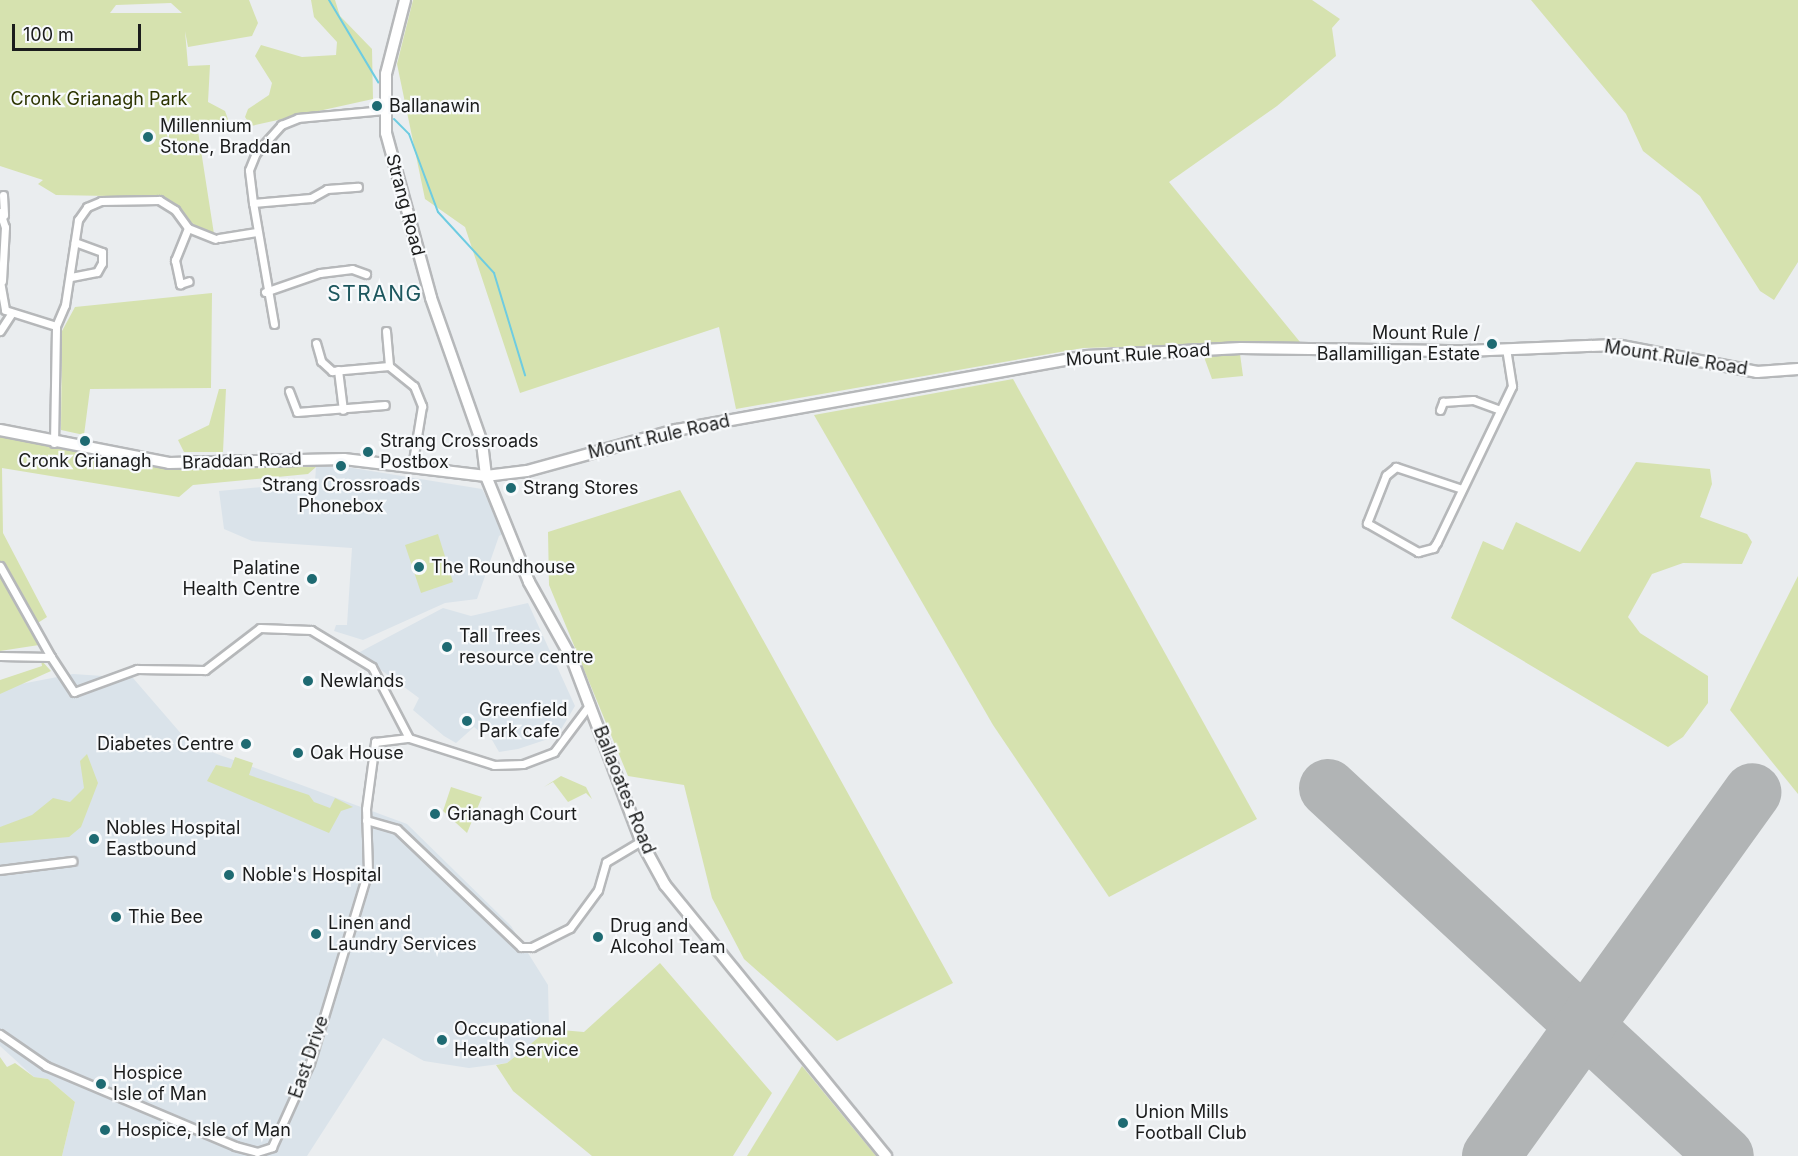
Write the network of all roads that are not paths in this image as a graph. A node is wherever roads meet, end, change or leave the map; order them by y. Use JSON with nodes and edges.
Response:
{"nodes":[{"id":1,"x":405,"y":0,"type":"edge"},
{"id":2,"x":384,"y":110,"type":"junction"},
{"id":3,"x":358,"y":187,"type":"dead end"},
{"id":4,"x":3,"y":195,"type":"dead end"},
{"id":5,"x":253,"y":203,"type":"junction"},
{"id":6,"x":2,"y":214,"type":"edge"},
{"id":7,"x":188,"y":228,"type":"junction"},
{"id":8,"x":257,"y":232,"type":"junction"},
{"id":9,"x":75,"y":242,"type":"junction"},
{"id":10,"x":366,"y":274,"type":"dead end"},
{"id":11,"x":71,"y":278,"type":"junction"},
{"id":12,"x":1,"y":281,"type":"edge"},
{"id":13,"x":189,"y":281,"type":"dead end"},
{"id":14,"x":265,"y":292,"type":"junction"},
{"id":15,"x":11,"y":314,"type":"junction"},
{"id":16,"x":274,"y":324,"type":"dead end"},
{"id":17,"x":56,"y":326,"type":"junction"},
{"id":18,"x":0,"y":331,"type":"edge"},
{"id":19,"x":386,"y":331,"type":"dead end"},
{"id":20,"x":316,"y":343,"type":"dead end"},
{"id":21,"x":1506,"y":350,"type":"junction"},
{"id":22,"x":389,"y":366,"type":"junction"},
{"id":23,"x":1798,"y":369,"type":"edge"},
{"id":24,"x":338,"y":370,"type":"junction"},
{"id":25,"x":289,"y":391,"type":"dead end"},
{"id":26,"x":1446,"y":393,"type":"dead end"},
{"id":27,"x":1443,"y":402,"type":"junction"},
{"id":28,"x":385,"y":405,"type":"dead end"},
{"id":29,"x":343,"y":410,"type":"junction"},
{"id":30,"x":1440,"y":410,"type":"dead end"},
{"id":31,"x":1500,"y":410,"type":"junction"},
{"id":32,"x":0,"y":430,"type":"edge"},
{"id":33,"x":54,"y":442,"type":"junction"},
{"id":34,"x":412,"y":467,"type":"junction"},
{"id":35,"x":486,"y":476,"type":"junction"},
{"id":36,"x":1462,"y":489,"type":"junction"},
{"id":37,"x":0,"y":566,"type":"edge"},
{"id":38,"x":0,"y":656,"type":"edge"},
{"id":39,"x":51,"y":657,"type":"junction"},
{"id":40,"x":590,"y":704,"type":"junction"},
{"id":41,"x":409,"y":738,"type":"junction"},
{"id":42,"x":366,"y":820,"type":"junction"},
{"id":43,"x":641,"y":841,"type":"junction"},
{"id":44,"x":72,"y":861,"type":"dead end"},
{"id":45,"x":0,"y":870,"type":"edge"},
{"id":46,"x":0,"y":1034,"type":"edge"},
{"id":47,"x":886,"y":1156,"type":"edge"}],
"edges":[{"from":1,"to":2,"type":"main road","name":"Strang Road"},
{"from":2,"to":5,"type":"street"},
{"from":2,"to":35,"type":"main road","name":"Strang Road"},
{"from":3,"to":5,"type":"street"},
{"from":4,"to":6,"type":"street"},
{"from":5,"to":8,"type":"street"},
{"from":6,"to":12,"type":"street"},
{"from":7,"to":8,"type":"street"},
{"from":7,"to":9,"type":"street"},
{"from":7,"to":13,"type":"street"},
{"from":8,"to":14,"type":"street"},
{"from":9,"to":11,"type":"street"},
{"from":9,"to":11,"type":"street"},
{"from":10,"to":14,"type":"street"},
{"from":11,"to":17,"type":"street"},
{"from":12,"to":15,"type":"street"},
{"from":14,"to":16,"type":"street"},
{"from":15,"to":17,"type":"street"},
{"from":15,"to":18,"type":"street"},
{"from":17,"to":33,"type":"street"},
{"from":19,"to":22,"type":"street"},
{"from":20,"to":24,"type":"street"},
{"from":21,"to":23,"type":"main road","name":"Mount Rule Road"},
{"from":21,"to":31,"type":"street"},
{"from":21,"to":35,"type":"main road","name":"Mount Rule Road"},
{"from":22,"to":24,"type":"street"},
{"from":22,"to":34,"type":"street"},
{"from":24,"to":29,"type":"street"},
{"from":25,"to":29,"type":"street"},
{"from":26,"to":27,"type":"street"},
{"from":27,"to":30,"type":"street"},
{"from":27,"to":31,"type":"street"},
{"from":28,"to":29,"type":"street"},
{"from":31,"to":36,"type":"street"},
{"from":32,"to":33,"type":"main road","name":"Braddan Road"},
{"from":33,"to":34,"type":"main road","name":"Braddan Road"},
{"from":34,"to":35,"type":"main road","name":"Braddan Road"},
{"from":35,"to":40,"type":"main road","name":"Ballaoates Road"},
{"from":36,"to":36,"type":"street"},
{"from":37,"to":39,"type":"street"},
{"from":38,"to":39,"type":"street"},
{"from":39,"to":41,"type":"street"},
{"from":40,"to":41,"type":"street"},
{"from":40,"to":43,"type":"main road","name":"Ballaoates Road"},
{"from":41,"to":42,"type":"street","name":"East Drive"},
{"from":42,"to":43,"type":"street"},
{"from":42,"to":46,"type":"street","name":"East Drive"},
{"from":43,"to":47,"type":"main road","name":"Ballaoates Road"},
{"from":44,"to":45,"type":"street"}]}
